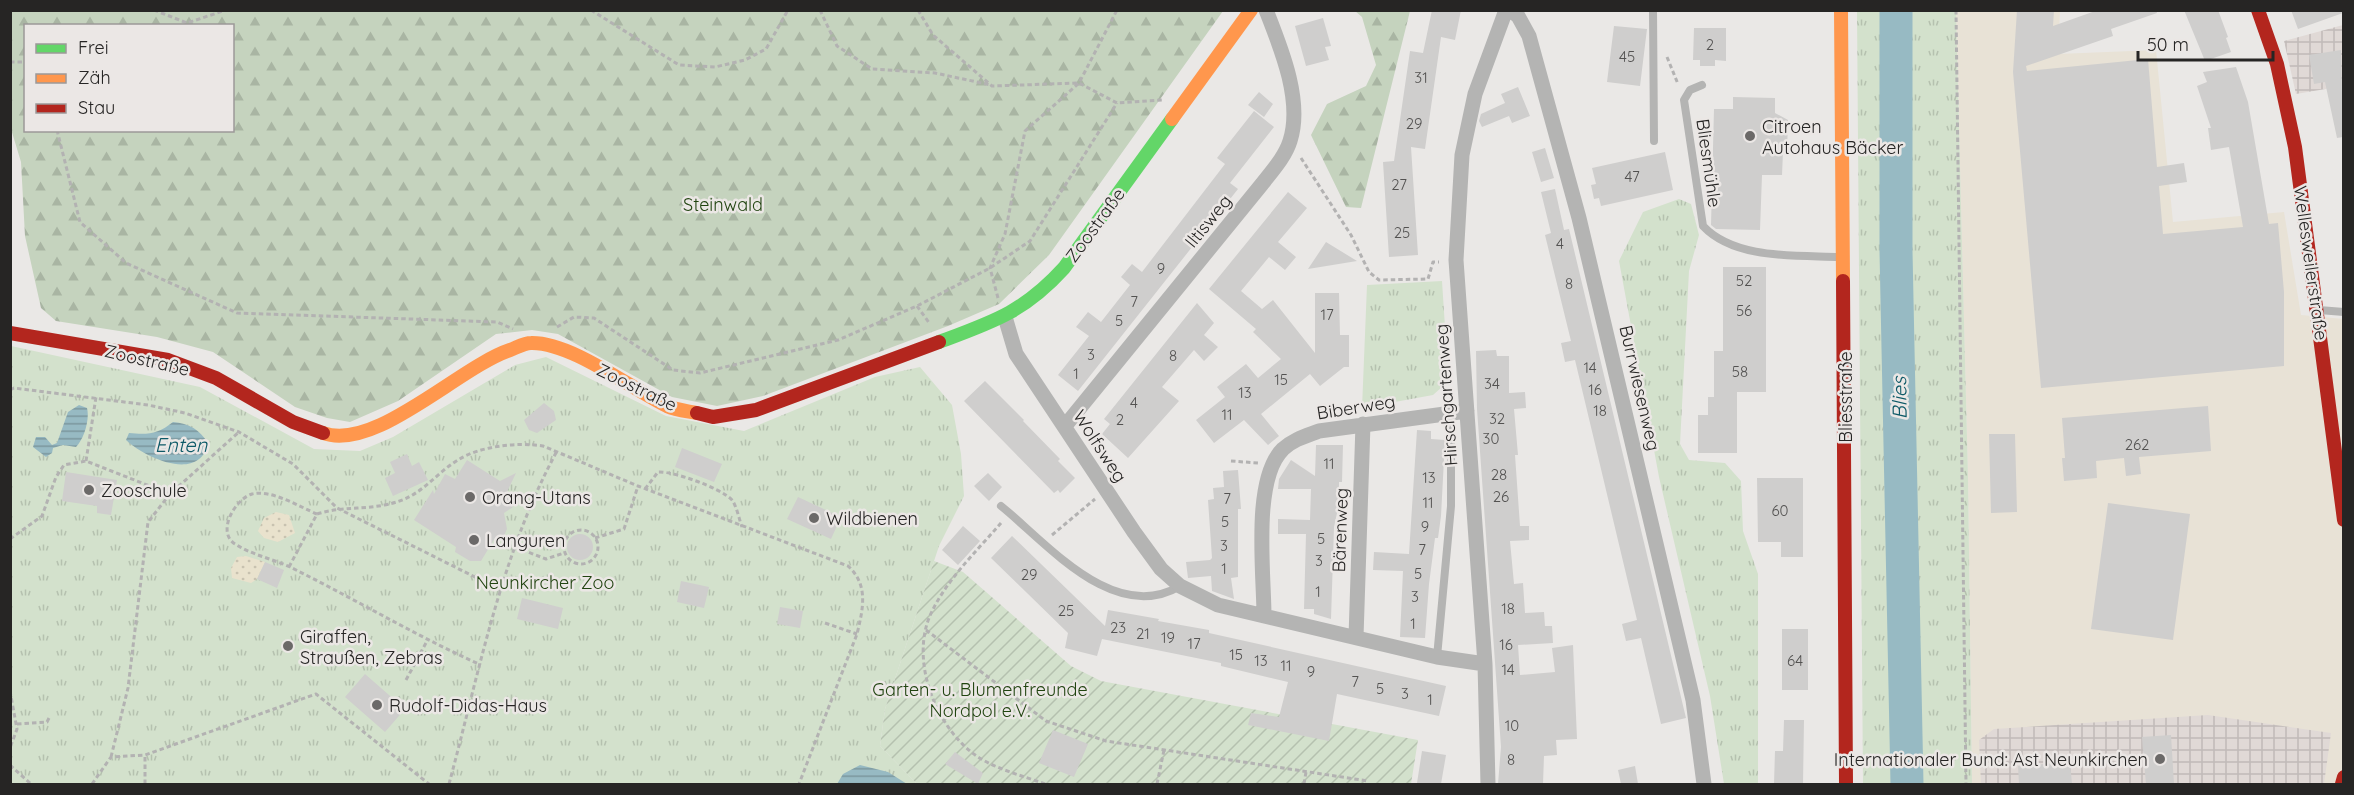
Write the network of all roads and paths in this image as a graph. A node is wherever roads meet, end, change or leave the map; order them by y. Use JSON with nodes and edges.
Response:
{"nodes":[{"id":1,"x":154,"y":10,"type":"edge"},
{"id":2,"x":226,"y":10,"type":"edge"},
{"id":3,"x":591,"y":10,"type":"edge"},
{"id":4,"x":788,"y":10,"type":"edge"},
{"id":5,"x":820,"y":10,"type":"edge"},
{"id":6,"x":918,"y":10,"type":"edge"},
{"id":7,"x":1117,"y":10,"type":"edge"},
{"id":8,"x":1251,"y":10,"type":"edge"},
{"id":9,"x":1266,"y":10,"type":"edge"},
{"id":10,"x":1508,"y":10,"type":"edge"},
{"id":11,"x":1653,"y":10,"type":"edge"},
{"id":12,"x":1841,"y":10,"type":"edge"},
{"id":13,"x":1956,"y":10,"type":"edge"},
{"id":14,"x":2258,"y":10,"type":"edge"},
{"id":15,"x":187,"y":23,"type":"joint"},
{"id":16,"x":1654,"y":25,"type":"junction"},
{"id":17,"x":1078,"y":83,"type":"junction"},
{"id":18,"x":1702,"y":85,"type":"dead end"},
{"id":19,"x":992,"y":86,"type":"junction"},
{"id":20,"x":1185,"y":99,"type":"junction"},
{"id":21,"x":1684,"y":100,"type":"junction"},
{"id":22,"x":1117,"y":103,"type":"junction"},
{"id":23,"x":58,"y":132,"type":"edge"},
{"id":24,"x":1654,"y":141,"type":"dead end"},
{"id":25,"x":1290,"y":142,"type":"junction"},
{"id":26,"x":1845,"y":257,"type":"junction"},
{"id":27,"x":1433,"y":262,"type":"dead end"},
{"id":28,"x":990,"y":268,"type":"junction"},
{"id":29,"x":2318,"y":310,"type":"junction"},
{"id":30,"x":2343,"y":312,"type":"edge"},
{"id":31,"x":1005,"y":317,"type":"junction"},
{"id":32,"x":10,"y":333,"type":"edge"},
{"id":33,"x":530,"y":343,"type":"junction"},
{"id":34,"x":10,"y":390,"type":"edge"},
{"id":35,"x":96,"y":397,"type":"junction"},
{"id":36,"x":1467,"y":411,"type":"junction"},
{"id":37,"x":1450,"y":412,"type":"junction"},
{"id":38,"x":1363,"y":424,"type":"junction"},
{"id":39,"x":1065,"y":426,"type":"junction"},
{"id":40,"x":239,"y":432,"type":"junction"},
{"id":41,"x":557,"y":451,"type":"junction"},
{"id":42,"x":86,"y":461,"type":"junction"},
{"id":43,"x":1231,"y":461,"type":"dead end"},
{"id":44,"x":1271,"y":465,"type":"junction"},
{"id":45,"x":638,"y":486,"type":"junction"},
{"id":46,"x":645,"y":489,"type":"junction"},
{"id":47,"x":1107,"y":491,"type":"junction"},
{"id":48,"x":170,"y":494,"type":"junction"},
{"id":49,"x":1000,"y":506,"type":"dead end"},
{"id":50,"x":337,"y":508,"type":"junction"},
{"id":51,"x":1010,"y":513,"type":"junction"},
{"id":52,"x":317,"y":514,"type":"junction"},
{"id":53,"x":2343,"y":520,"type":"edge"},
{"id":54,"x":742,"y":527,"type":"junction"},
{"id":55,"x":595,"y":538,"type":"junction"},
{"id":56,"x":10,"y":539,"type":"edge"},
{"id":57,"x":1044,"y":543,"type":"junction"},
{"id":58,"x":515,"y":547,"type":"junction"},
{"id":59,"x":564,"y":553,"type":"junction"},
{"id":60,"x":290,"y":567,"type":"junction"},
{"id":61,"x":1179,"y":586,"type":"junction"},
{"id":62,"x":501,"y":590,"type":"junction"},
{"id":63,"x":1264,"y":616,"type":"junction"},
{"id":64,"x":825,"y":623,"type":"dead end"},
{"id":65,"x":926,"y":630,"type":"junction"},
{"id":66,"x":857,"y":634,"type":"junction"},
{"id":67,"x":1356,"y":638,"type":"junction"},
{"id":68,"x":428,"y":641,"type":"junction"},
{"id":69,"x":1437,"y":657,"type":"junction"},
{"id":70,"x":1485,"y":664,"type":"junction"},
{"id":71,"x":481,"y":665,"type":"junction"},
{"id":72,"x":406,"y":680,"type":"dead end"},
{"id":73,"x":10,"y":691,"type":"edge"},
{"id":74,"x":50,"y":716,"type":"dead end"},
{"id":75,"x":17,"y":723,"type":"junction"},
{"id":76,"x":10,"y":747,"type":"edge"},
{"id":77,"x":1164,"y":750,"type":"junction"},
{"id":78,"x":145,"y":756,"type":"junction"},
{"id":79,"x":111,"y":757,"type":"junction"},
{"id":80,"x":10,"y":765,"type":"edge"},
{"id":81,"x":1306,"y":772,"type":"junction"},
{"id":82,"x":2343,"y":777,"type":"edge"},
{"id":83,"x":1368,"y":781,"type":"dead end"},
{"id":84,"x":31,"y":784,"type":"edge"},
{"id":85,"x":93,"y":784,"type":"edge"},
{"id":86,"x":145,"y":784,"type":"edge"},
{"id":87,"x":429,"y":784,"type":"edge"},
{"id":88,"x":449,"y":784,"type":"edge"},
{"id":89,"x":800,"y":784,"type":"edge"},
{"id":90,"x":1045,"y":784,"type":"edge"},
{"id":91,"x":1157,"y":784,"type":"edge"},
{"id":92,"x":1304,"y":784,"type":"edge"},
{"id":93,"x":1488,"y":784,"type":"edge"},
{"id":94,"x":1704,"y":784,"type":"edge"},
{"id":95,"x":1846,"y":784,"type":"edge"},
{"id":96,"x":1966,"y":784,"type":"edge"},
{"id":97,"x":2342,"y":784,"type":"edge"}],
"edges":[{"from":1,"to":15,"type":"path"},
{"from":2,"to":15,"type":"path"},
{"from":3,"to":4,"type":"path"},
{"from":5,"to":19,"type":"path"},
{"from":6,"to":19,"type":"path"},
{"from":7,"to":17,"type":"path"},
{"from":8,"to":20,"type":"street","name":"Zoostraße"},
{"from":9,"to":25,"type":"street","name":"Iltisweg"},
{"from":10,"to":36,"type":"street","name":"Hirschgartenweg"},
{"from":10,"to":94,"type":"street","name":"Burrwiesenweg"},
{"from":11,"to":16,"type":"lane"},
{"from":12,"to":26,"type":"street","name":"Bliesstraße"},
{"from":13,"to":96,"type":"path"},
{"from":14,"to":29,"type":"street","name":"Wellesweilerstraße"},
{"from":16,"to":21,"type":"path","name":"Bliesmühle"},
{"from":16,"to":24,"type":"lane"},
{"from":17,"to":19,"type":"path"},
{"from":17,"to":22,"type":"path"},
{"from":17,"to":28,"type":"path"},
{"from":18,"to":21,"type":"lane","name":"Bliesmühle"},
{"from":20,"to":22,"type":"path"},
{"from":20,"to":31,"type":"street","name":"Zoostraße"},
{"from":21,"to":26,"type":"lane","name":"Bliesmühle"},
{"from":22,"to":28,"type":"path"},
{"from":23,"to":33,"type":"path"},
{"from":25,"to":27,"type":"path"},
{"from":25,"to":39,"type":"street","name":"Iltisweg"},
{"from":26,"to":95,"type":"street","name":"Bliesstraße"},
{"from":28,"to":31,"type":"path"},
{"from":28,"to":33,"type":"path"},
{"from":29,"to":30,"type":"lane"},
{"from":29,"to":53,"type":"street","name":"Wellesweilerstraße"},
{"from":31,"to":33,"type":"street","name":"Zoostraße"},
{"from":31,"to":39,"type":"street","name":"Wolfsweg"},
{"from":32,"to":33,"type":"street","name":"Zoostraße"},
{"from":34,"to":35,"type":"path"},
{"from":35,"to":40,"type":"path"},
{"from":35,"to":42,"type":"path"},
{"from":36,"to":37,"type":"street","name":"Biberweg"},
{"from":36,"to":70,"type":"street","name":"Hirschgartenweg"},
{"from":37,"to":38,"type":"street","name":"Biberweg"},
{"from":37,"to":69,"type":"lane","name":"Hirschgartenweg"},
{"from":38,"to":44,"type":"street","name":"Biberweg"},
{"from":38,"to":67,"type":"street","name":"Bärenweg"},
{"from":39,"to":47,"type":"street","name":"Wolfsweg"},
{"from":40,"to":48,"type":"path"},
{"from":40,"to":50,"type":"path"},
{"from":41,"to":45,"type":"path"},
{"from":41,"to":50,"type":"path"},
{"from":41,"to":58,"type":"path"},
{"from":42,"to":48,"type":"path"},
{"from":42,"to":56,"type":"path"},
{"from":43,"to":44,"type":"path"},
{"from":44,"to":63,"type":"street","name":"Biberweg"},
{"from":45,"to":46,"type":"path"},
{"from":45,"to":55,"type":"path"},
{"from":46,"to":54,"type":"path"},
{"from":46,"to":54,"type":"path"},
{"from":47,"to":57,"type":"path"},
{"from":47,"to":61,"type":"street","name":"Wolfsweg"},
{"from":48,"to":79,"type":"path"},
{"from":49,"to":51,"type":"lane"},
{"from":50,"to":52,"type":"path"},
{"from":50,"to":62,"type":"path"},
{"from":51,"to":57,"type":"lane"},
{"from":51,"to":65,"type":"path"},
{"from":52,"to":60,"type":"path"},
{"from":52,"to":60,"type":"path"},
{"from":54,"to":66,"type":"path"},
{"from":55,"to":59,"type":"path"},
{"from":55,"to":59,"type":"path"},
{"from":57,"to":61,"type":"lane"},
{"from":58,"to":59,"type":"path"},
{"from":58,"to":62,"type":"path"},
{"from":60,"to":68,"type":"path"},
{"from":61,"to":63,"type":"street","name":"Wolfsweg"},
{"from":62,"to":71,"type":"path"},
{"from":63,"to":67,"type":"street","name":"Wolfsweg"},
{"from":64,"to":66,"type":"path"},
{"from":65,"to":77,"type":"path"},
{"from":65,"to":90,"type":"path"},
{"from":66,"to":89,"type":"path"},
{"from":67,"to":69,"type":"street","name":"Wolfsweg"},
{"from":68,"to":71,"type":"path"},
{"from":68,"to":72,"type":"path"},
{"from":69,"to":70,"type":"street","name":"Wolfsweg"},
{"from":70,"to":93,"type":"street","name":"Hirschgartenweg"},
{"from":71,"to":88,"type":"path"},
{"from":73,"to":75,"type":"path"},
{"from":74,"to":75,"type":"path"},
{"from":75,"to":76,"type":"path"},
{"from":77,"to":81,"type":"path"},
{"from":77,"to":91,"type":"path"},
{"from":78,"to":79,"type":"path"},
{"from":78,"to":86,"type":"path"},
{"from":78,"to":87,"type":"path"},
{"from":79,"to":85,"type":"path"},
{"from":80,"to":84,"type":"path"},
{"from":81,"to":83,"type":"path"},
{"from":81,"to":92,"type":"path"},
{"from":82,"to":97,"type":"street"}]}
